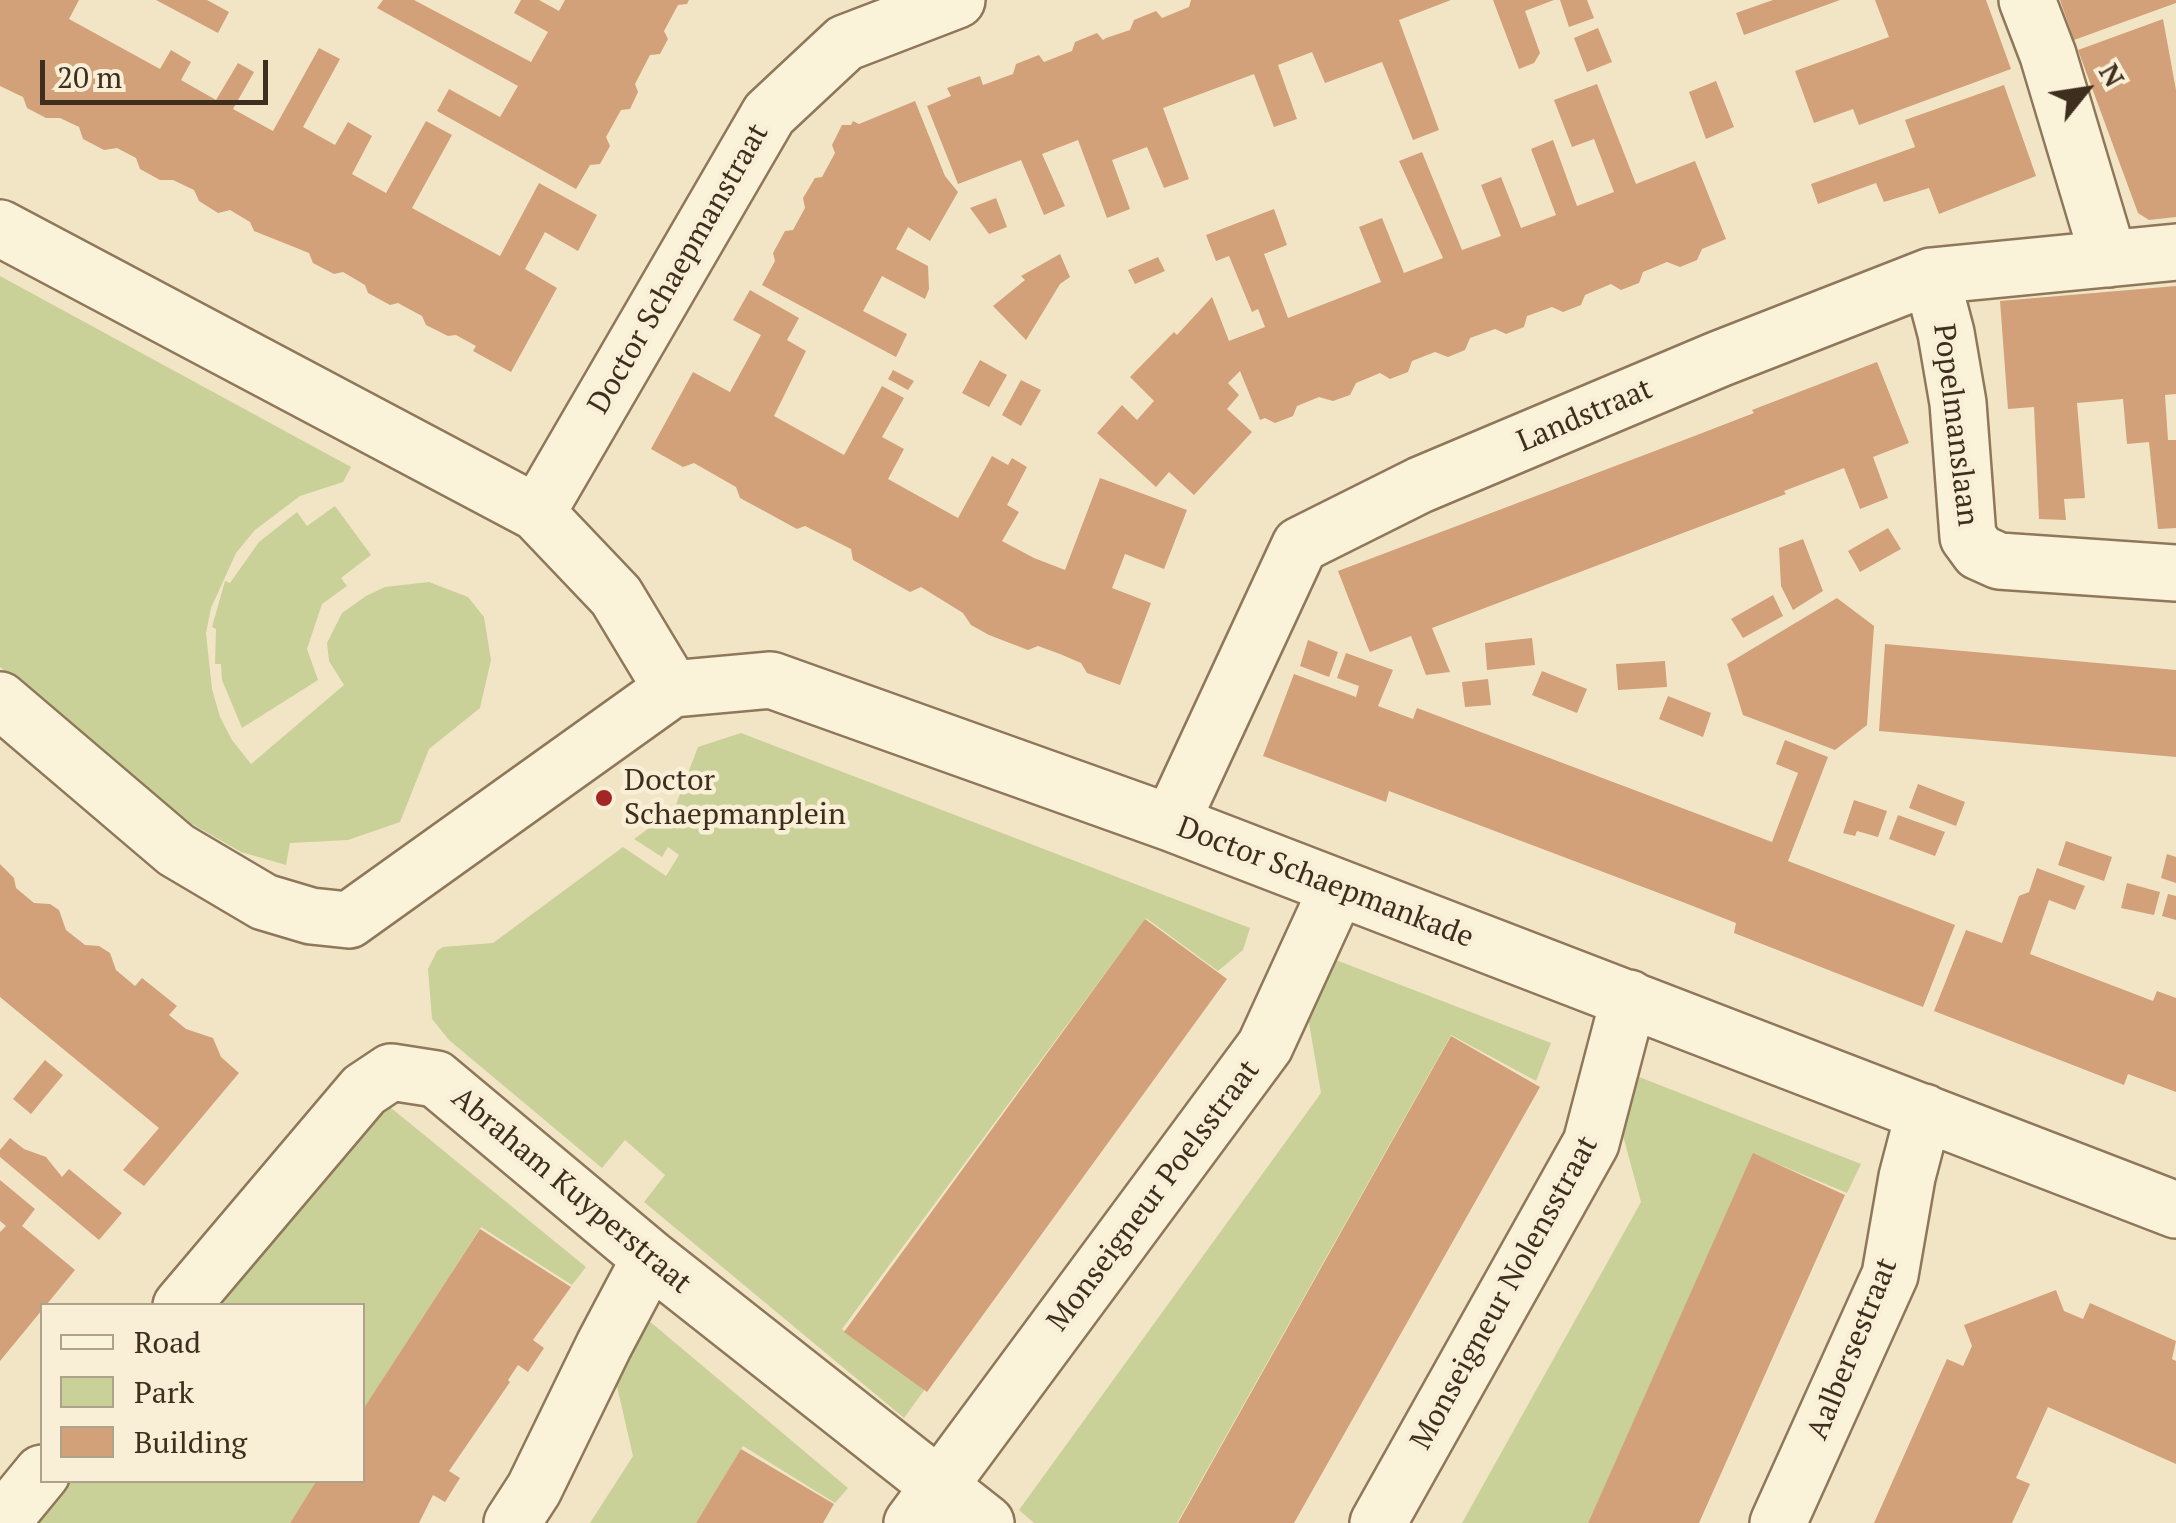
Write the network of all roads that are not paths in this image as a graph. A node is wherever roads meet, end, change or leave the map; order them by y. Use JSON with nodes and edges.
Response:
{"nodes":[{"id":1,"x":956,"y":0,"type":"edge"},
{"id":2,"x":2028,"y":0,"type":"edge"},
{"id":3,"x":0,"y":228,"type":"edge"},
{"id":4,"x":2176,"y":252,"type":"edge"},
{"id":5,"x":2109,"y":260,"type":"junction"},
{"id":6,"x":1931,"y":276,"type":"junction"},
{"id":7,"x":538,"y":513,"type":"junction"},
{"id":8,"x":2176,"y":572,"type":"edge"},
{"id":9,"x":672,"y":688,"type":"junction"},
{"id":10,"x":0,"y":700,"type":"edge"},
{"id":11,"x":1171,"y":823,"type":"junction"},
{"id":12,"x":1337,"y":890,"type":"junction"},
{"id":13,"x":1629,"y":998,"type":"junction"},
{"id":14,"x":1924,"y":1112,"type":"junction"},
{"id":15,"x":2176,"y":1210,"type":"edge"},
{"id":16,"x":650,"y":1258,"type":"junction"},
{"id":17,"x":184,"y":1303,"type":"edge"},
{"id":18,"x":40,"y":1475,"type":"edge"},
{"id":19,"x":925,"y":1504,"type":"edge"},
{"id":20,"x":1,"y":1523,"type":"edge"},
{"id":21,"x":512,"y":1523,"type":"edge"},
{"id":22,"x":986,"y":1523,"type":"edge"},
{"id":23,"x":1378,"y":1523,"type":"edge"},
{"id":24,"x":1778,"y":1523,"type":"edge"}],
"edges":[{"from":1,"to":7,"type":"street","name":"Doctor Schaepmanstraat"},
{"from":2,"to":5,"type":"street"},
{"from":3,"to":7,"type":"street"},
{"from":4,"to":5,"type":"street","name":"Landstraat"},
{"from":5,"to":6,"type":"street","name":"Landstraat"},
{"from":6,"to":8,"type":"street","name":"Popelmanslaan"},
{"from":6,"to":11,"type":"street","name":"Landstraat"},
{"from":7,"to":9,"type":"street"},
{"from":9,"to":10,"type":"street"},
{"from":9,"to":11,"type":"street","name":"Doctor Schaepmankade"},
{"from":11,"to":12,"type":"street","name":"Doctor Schaepmankade"},
{"from":12,"to":13,"type":"street","name":"Doctor Schaepmankade"},
{"from":12,"to":19,"type":"street","name":"Monseigneur Poelsstraat"},
{"from":13,"to":14,"type":"street","name":"Doctor Schaepmankade"},
{"from":13,"to":23,"type":"street","name":"Monseigneur Nolensstraat"},
{"from":14,"to":15,"type":"street","name":"Doctor Schaepmankade"},
{"from":14,"to":24,"type":"street","name":"Aalbersestraat"},
{"from":16,"to":17,"type":"street","name":"Abraham Kuyperstraat"},
{"from":16,"to":19,"type":"street","name":"Abraham Kuyperstraat"},
{"from":16,"to":21,"type":"street"},
{"from":18,"to":20,"type":"street"},
{"from":19,"to":22,"type":"street","name":"Abraham Kuyperstraat"}]}
